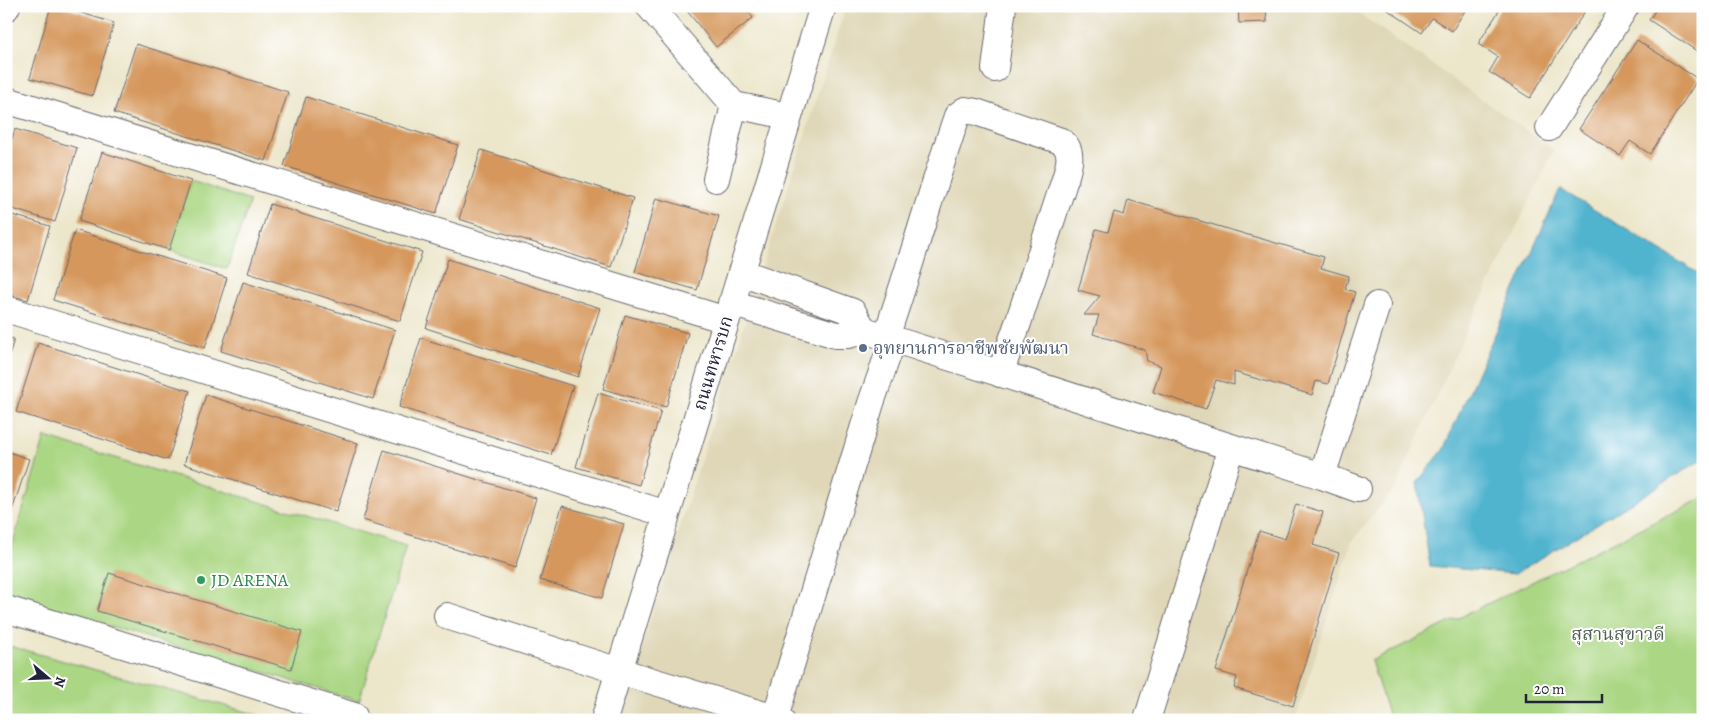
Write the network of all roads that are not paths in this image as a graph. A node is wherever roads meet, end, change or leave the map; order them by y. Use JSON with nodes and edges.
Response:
{"nodes":[{"id":1,"x":649,"y":6,"type":"edge"},
{"id":2,"x":823,"y":6,"type":"edge"},
{"id":3,"x":1002,"y":6,"type":"edge"},
{"id":4,"x":1626,"y":6,"type":"edge"},
{"id":5,"x":995,"y":69,"type":"dead end"},
{"id":6,"x":6,"y":100,"type":"edge"},
{"id":7,"x":734,"y":105,"type":"junction"},
{"id":8,"x":788,"y":116,"type":"junction"},
{"id":9,"x":1549,"y":128,"type":"dead end"},
{"id":10,"x":716,"y":179,"type":"dead end"},
{"id":11,"x":741,"y":272,"type":"junction"},
{"id":12,"x":1377,"y":305,"type":"dead end"},
{"id":13,"x":6,"y":309,"type":"edge"},
{"id":14,"x":728,"y":312,"type":"junction"},
{"id":15,"x":881,"y":336,"type":"junction"},
{"id":16,"x":1000,"y":374,"type":"junction"},
{"id":17,"x":1231,"y":448,"type":"junction"},
{"id":18,"x":1322,"y":476,"type":"junction"},
{"id":19,"x":1358,"y":489,"type":"dead end"},
{"id":20,"x":666,"y":514,"type":"junction"},
{"id":21,"x":6,"y":609,"type":"edge"},
{"id":22,"x":447,"y":616,"type":"dead end"},
{"id":23,"x":619,"y":671,"type":"junction"},
{"id":24,"x":354,"y":716,"type":"dead end"},
{"id":25,"x":778,"y":719,"type":"edge"},
{"id":26,"x":1149,"y":719,"type":"edge"},
{"id":27,"x":604,"y":720,"type":"edge"}],
"edges":[{"from":1,"to":7,"type":"street"},
{"from":2,"to":8,"type":"street","name":"ถนนทหารบก"},
{"from":3,"to":5,"type":"street"},
{"from":4,"to":9,"type":"street"},
{"from":6,"to":14,"type":"street"},
{"from":7,"to":8,"type":"street"},
{"from":7,"to":10,"type":"street"},
{"from":8,"to":11,"type":"street","name":"ถนนทหารบก"},
{"from":11,"to":14,"type":"street","name":"ถนนทหารบก"},
{"from":11,"to":15,"type":"street"},
{"from":12,"to":18,"type":"street"},
{"from":13,"to":20,"type":"street"},
{"from":14,"to":15,"type":"street"},
{"from":14,"to":20,"type":"street","name":"ถนนทหารบก"},
{"from":15,"to":16,"type":"street"},
{"from":15,"to":16,"type":"street"},
{"from":15,"to":25,"type":"street"},
{"from":16,"to":17,"type":"street"},
{"from":17,"to":18,"type":"street"},
{"from":17,"to":26,"type":"street"},
{"from":18,"to":19,"type":"street"},
{"from":20,"to":23,"type":"street","name":"ถนนทหารบก"},
{"from":21,"to":24,"type":"street"},
{"from":22,"to":23,"type":"street"},
{"from":23,"to":25,"type":"street"},
{"from":23,"to":27,"type":"street","name":"ถนนทหารบก"}]}
